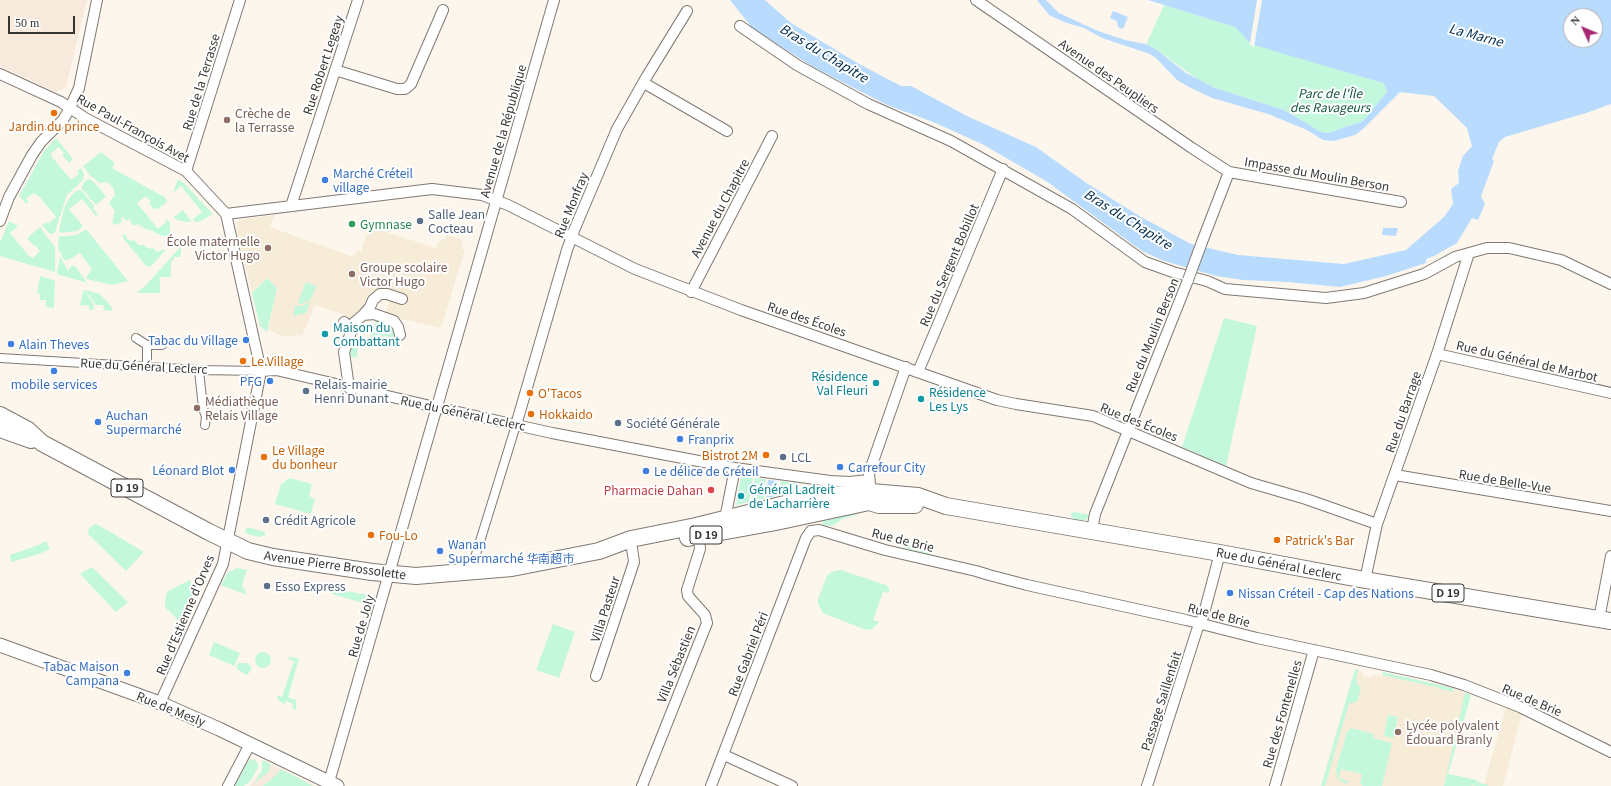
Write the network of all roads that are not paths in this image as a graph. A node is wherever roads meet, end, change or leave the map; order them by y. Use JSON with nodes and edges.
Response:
{"nodes":[{"id":1,"x":97,"y":0,"type":"edge"},
{"id":2,"x":240,"y":0,"type":"edge"},
{"id":3,"x":358,"y":0,"type":"edge"},
{"id":4,"x":554,"y":0,"type":"edge"},
{"id":5,"x":976,"y":0,"type":"edge"},
{"id":6,"x":443,"y":10,"type":"dead end"},
{"id":7,"x":687,"y":11,"type":"dead end"},
{"id":8,"x":740,"y":26,"type":"dead end"},
{"id":9,"x":335,"y":70,"type":"junction"},
{"id":10,"x":0,"y":74,"type":"edge"},
{"id":11,"x":644,"y":83,"type":"junction"},
{"id":12,"x":70,"y":108,"type":"junction"},
{"id":13,"x":726,"y":131,"type":"dead end"},
{"id":14,"x":772,"y":136,"type":"dead end"},
{"id":15,"x":1003,"y":169,"type":"junction"},
{"id":16,"x":186,"y":171,"type":"junction"},
{"id":17,"x":1229,"y":172,"type":"junction"},
{"id":18,"x":496,"y":200,"type":"junction"},
{"id":19,"x":1401,"y":202,"type":"dead end"},
{"id":20,"x":291,"y":206,"type":"junction"},
{"id":21,"x":226,"y":214,"type":"junction"},
{"id":22,"x":0,"y":221,"type":"edge"},
{"id":23,"x":571,"y":237,"type":"junction"},
{"id":24,"x":1468,"y":254,"type":"junction"},
{"id":25,"x":1611,"y":284,"type":"edge"},
{"id":26,"x":691,"y":292,"type":"junction"},
{"id":27,"x":402,"y":299,"type":"dead end"},
{"id":28,"x":363,"y":315,"type":"junction"},
{"id":29,"x":400,"y":335,"type":"dead end"},
{"id":30,"x":136,"y":338,"type":"dead end"},
{"id":31,"x":147,"y":345,"type":"junction"},
{"id":32,"x":162,"y":345,"type":"dead end"},
{"id":33,"x":1437,"y":354,"type":"junction"},
{"id":34,"x":0,"y":358,"type":"edge"},
{"id":35,"x":147,"y":367,"type":"junction"},
{"id":36,"x":906,"y":367,"type":"junction"},
{"id":37,"x":199,"y":370,"type":"junction"},
{"id":38,"x":261,"y":371,"type":"junction"},
{"id":39,"x":918,"y":372,"type":"junction"},
{"id":40,"x":349,"y":388,"type":"junction"},
{"id":41,"x":1611,"y":394,"type":"edge"},
{"id":42,"x":437,"y":408,"type":"junction"},
{"id":43,"x":0,"y":415,"type":"edge"},
{"id":44,"x":205,"y":425,"type":"dead end"},
{"id":45,"x":516,"y":425,"type":"junction"},
{"id":46,"x":0,"y":429,"type":"edge"},
{"id":47,"x":1128,"y":431,"type":"junction"},
{"id":48,"x":42,"y":443,"type":"junction"},
{"id":49,"x":735,"y":468,"type":"junction"},
{"id":50,"x":1394,"y":475,"type":"junction"},
{"id":51,"x":870,"y":491,"type":"junction"},
{"id":52,"x":801,"y":500,"type":"junction"},
{"id":53,"x":1611,"y":511,"type":"edge"},
{"id":54,"x":806,"y":516,"type":"junction"},
{"id":55,"x":725,"y":519,"type":"junction"},
{"id":56,"x":1377,"y":524,"type":"junction"},
{"id":57,"x":1092,"y":530,"type":"junction"},
{"id":58,"x":811,"y":531,"type":"junction"},
{"id":59,"x":699,"y":536,"type":"junction"},
{"id":60,"x":227,"y":541,"type":"junction"},
{"id":61,"x":632,"y":548,"type":"junction"},
{"id":62,"x":605,"y":549,"type":"junction"},
{"id":63,"x":1220,"y":552,"type":"junction"},
{"id":64,"x":1611,"y":556,"type":"edge"},
{"id":65,"x":473,"y":564,"type":"dead end"},
{"id":66,"x":389,"y":574,"type":"junction"},
{"id":67,"x":1365,"y":580,"type":"junction"},
{"id":68,"x":1605,"y":620,"type":"edge"},
{"id":69,"x":1200,"y":624,"type":"junction"},
{"id":70,"x":0,"y":645,"type":"edge"},
{"id":71,"x":1314,"y":650,"type":"junction"},
{"id":72,"x":596,"y":676,"type":"dead end"},
{"id":73,"x":160,"y":704,"type":"junction"},
{"id":74,"x":250,"y":744,"type":"junction"},
{"id":75,"x":1611,"y":752,"type":"edge"},
{"id":76,"x":724,"y":755,"type":"junction"},
{"id":77,"x":333,"y":784,"type":"edge"},
{"id":78,"x":228,"y":786,"type":"edge"},
{"id":79,"x":642,"y":786,"type":"edge"},
{"id":80,"x":711,"y":786,"type":"edge"},
{"id":81,"x":792,"y":786,"type":"edge"},
{"id":82,"x":1147,"y":786,"type":"edge"},
{"id":83,"x":1275,"y":786,"type":"edge"}],
"edges":[{"from":1,"to":12,"type":"street"},
{"from":2,"to":16,"type":"street","name":"Rue de la Terrasse"},
{"from":3,"to":9,"type":"street","name":"Rue Robert Legeay"},
{"from":4,"to":18,"type":"street","name":"Avenue de la République"},
{"from":5,"to":17,"type":"street","name":"Avenue des Peupliers"},
{"from":6,"to":9,"type":"street"},
{"from":7,"to":11,"type":"street","name":"Rue Monfray"},
{"from":8,"to":15,"type":"street"},
{"from":9,"to":20,"type":"street","name":"Rue Robert Legeay"},
{"from":10,"to":12,"type":"street","name":"Rue Paul-François Avet"},
{"from":11,"to":13,"type":"street"},
{"from":11,"to":23,"type":"street","name":"Rue Monfray"},
{"from":12,"to":16,"type":"street","name":"Rue Paul-François Avet"},
{"from":12,"to":22,"type":"street"},
{"from":14,"to":26,"type":"street","name":"Avenue du Chapitre"},
{"from":15,"to":24,"type":"street"},
{"from":15,"to":39,"type":"street","name":"Rue du Sergent Bobillot"},
{"from":16,"to":21,"type":"street","name":"Rue Paul-François Avet"},
{"from":17,"to":19,"type":"street","name":"Impasse du Moulin Berson"},
{"from":17,"to":47,"type":"street","name":"Rue du Moulin Berson","bridge":true},
{"from":18,"to":20,"type":"street","name":"Rue des Écoles"},
{"from":18,"to":23,"type":"street","name":"Rue des Écoles"},
{"from":18,"to":42,"type":"street","name":"Avenue de la République"},
{"from":20,"to":21,"type":"street","name":"Rue des Écoles"},
{"from":21,"to":38,"type":"street"},
{"from":23,"to":26,"type":"street","name":"Rue des Écoles"},
{"from":23,"to":45,"type":"street","name":"Rue Monfray"},
{"from":24,"to":25,"type":"street"},
{"from":24,"to":33,"type":"street","name":"Rue du Barrage"},
{"from":26,"to":36,"type":"street","name":"Rue des Écoles"},
{"from":27,"to":28,"type":"street"},
{"from":28,"to":29,"type":"street"},
{"from":28,"to":40,"type":"street"},
{"from":30,"to":31,"type":"street"},
{"from":31,"to":32,"type":"street"},
{"from":31,"to":35,"type":"street"},
{"from":33,"to":41,"type":"street","name":"Rue du Général de Marbot"},
{"from":33,"to":50,"type":"street","name":"Rue du Barrage"},
{"from":34,"to":35,"type":"street","name":"Rue du Général Leclerc"},
{"from":35,"to":37,"type":"street","name":"Rue du Général Leclerc"},
{"from":36,"to":39,"type":"street","name":"Rue des Écoles"},
{"from":36,"to":51,"type":"street"},
{"from":37,"to":38,"type":"street","name":"Rue du Général Leclerc"},
{"from":37,"to":44,"type":"street"},
{"from":38,"to":40,"type":"street","name":"Rue du Général Leclerc"},
{"from":38,"to":60,"type":"street","name":"Rue d'Estienne d'Orves"},
{"from":39,"to":47,"type":"street","name":"Rue des Écoles"},
{"from":40,"to":42,"type":"street","name":"Rue du Général Leclerc"},
{"from":42,"to":45,"type":"street","name":"Rue du Général Leclerc"},
{"from":42,"to":66,"type":"street","name":"Rue de Joly"},
{"from":43,"to":48,"type":"main road","name":"Avenue Pierre Brossolette","number":"D 19"},
{"from":45,"to":49,"type":"street","name":"Rue du Général Leclerc"},
{"from":45,"to":65,"type":"street"},
{"from":46,"to":48,"type":"main road","name":"Avenue Pierre Brossolette","number":"D 19"},
{"from":47,"to":56,"type":"street","name":"Rue des Écoles"},
{"from":47,"to":57,"type":"street","name":"Rue du Moulin Berson"},
{"from":48,"to":60,"type":"main road","name":"Avenue Pierre Brossolette","number":"D 19"},
{"from":49,"to":51,"type":"street","name":"Rue du Général Leclerc"},
{"from":49,"to":55,"type":"street"},
{"from":50,"to":53,"type":"street","name":"Rue de Belle-Vue"},
{"from":50,"to":56,"type":"street","name":"Rue du Barrage"},
{"from":51,"to":52,"type":"main road","name":"Rue du Général Leclerc","number":"D 19"},
{"from":51,"to":54,"type":"main road","name":"Rue du Général Leclerc","number":"D 19"},
{"from":51,"to":57,"type":"main road","name":"Rue du Général Leclerc","number":"D 19"},
{"from":52,"to":54,"type":"street"},
{"from":52,"to":55,"type":"main road","name":"Avenue Pierre Brossolette","number":"D 19"},
{"from":54,"to":58,"type":"street"},
{"from":54,"to":59,"type":"main road","name":"Avenue Pierre Brossolette","number":"D 19"},
{"from":55,"to":62,"type":"main road","name":"Avenue Pierre Brossolette","number":"D 19"},
{"from":56,"to":67,"type":"street","name":"Rue du Barrage"},
{"from":57,"to":63,"type":"main road","name":"Rue du Général Leclerc","number":"D 19"},
{"from":58,"to":69,"type":"street","name":"Rue de Brie"},
{"from":58,"to":76,"type":"street","name":"Rue Gabriel Péri"},
{"from":59,"to":61,"type":"main road","name":"Avenue Pierre Brossolette","number":"D 19"},
{"from":59,"to":79,"type":"street","name":"Villa Sébastien"},
{"from":60,"to":66,"type":"main road","name":"Avenue Pierre Brossolette","number":"D 19"},
{"from":60,"to":73,"type":"street","name":"Rue d'Estienne d'Orves"},
{"from":61,"to":62,"type":"main road","name":"Avenue Pierre Brossolette","number":"D 19"},
{"from":61,"to":72,"type":"street","name":"Villa Pasteur"},
{"from":62,"to":66,"type":"main road","name":"Avenue Pierre Brossolette","number":"D 19"},
{"from":63,"to":67,"type":"main road","name":"Rue du Général Leclerc","number":"D 19"},
{"from":63,"to":69,"type":"street","name":"Passage Saillenfait"},
{"from":64,"to":68,"type":"street"},
{"from":66,"to":77,"type":"street","name":"Rue de Joly"},
{"from":67,"to":68,"type":"main road","name":"Rue du Général Leclerc","number":"D 19"},
{"from":69,"to":71,"type":"street","name":"Rue de Brie"},
{"from":69,"to":82,"type":"street","name":"Passage Saillenfait"},
{"from":70,"to":73,"type":"street","name":"Rue de Mesly"},
{"from":71,"to":75,"type":"street","name":"Rue de Brie"},
{"from":71,"to":83,"type":"street","name":"Rue des Fontenelles"},
{"from":73,"to":74,"type":"street","name":"Rue de Mesly"},
{"from":74,"to":77,"type":"street","name":"Rue de Mesly"},
{"from":74,"to":78,"type":"street"},
{"from":76,"to":80,"type":"street","name":"Rue Gabriel Péri"},
{"from":76,"to":81,"type":"street"}]}
